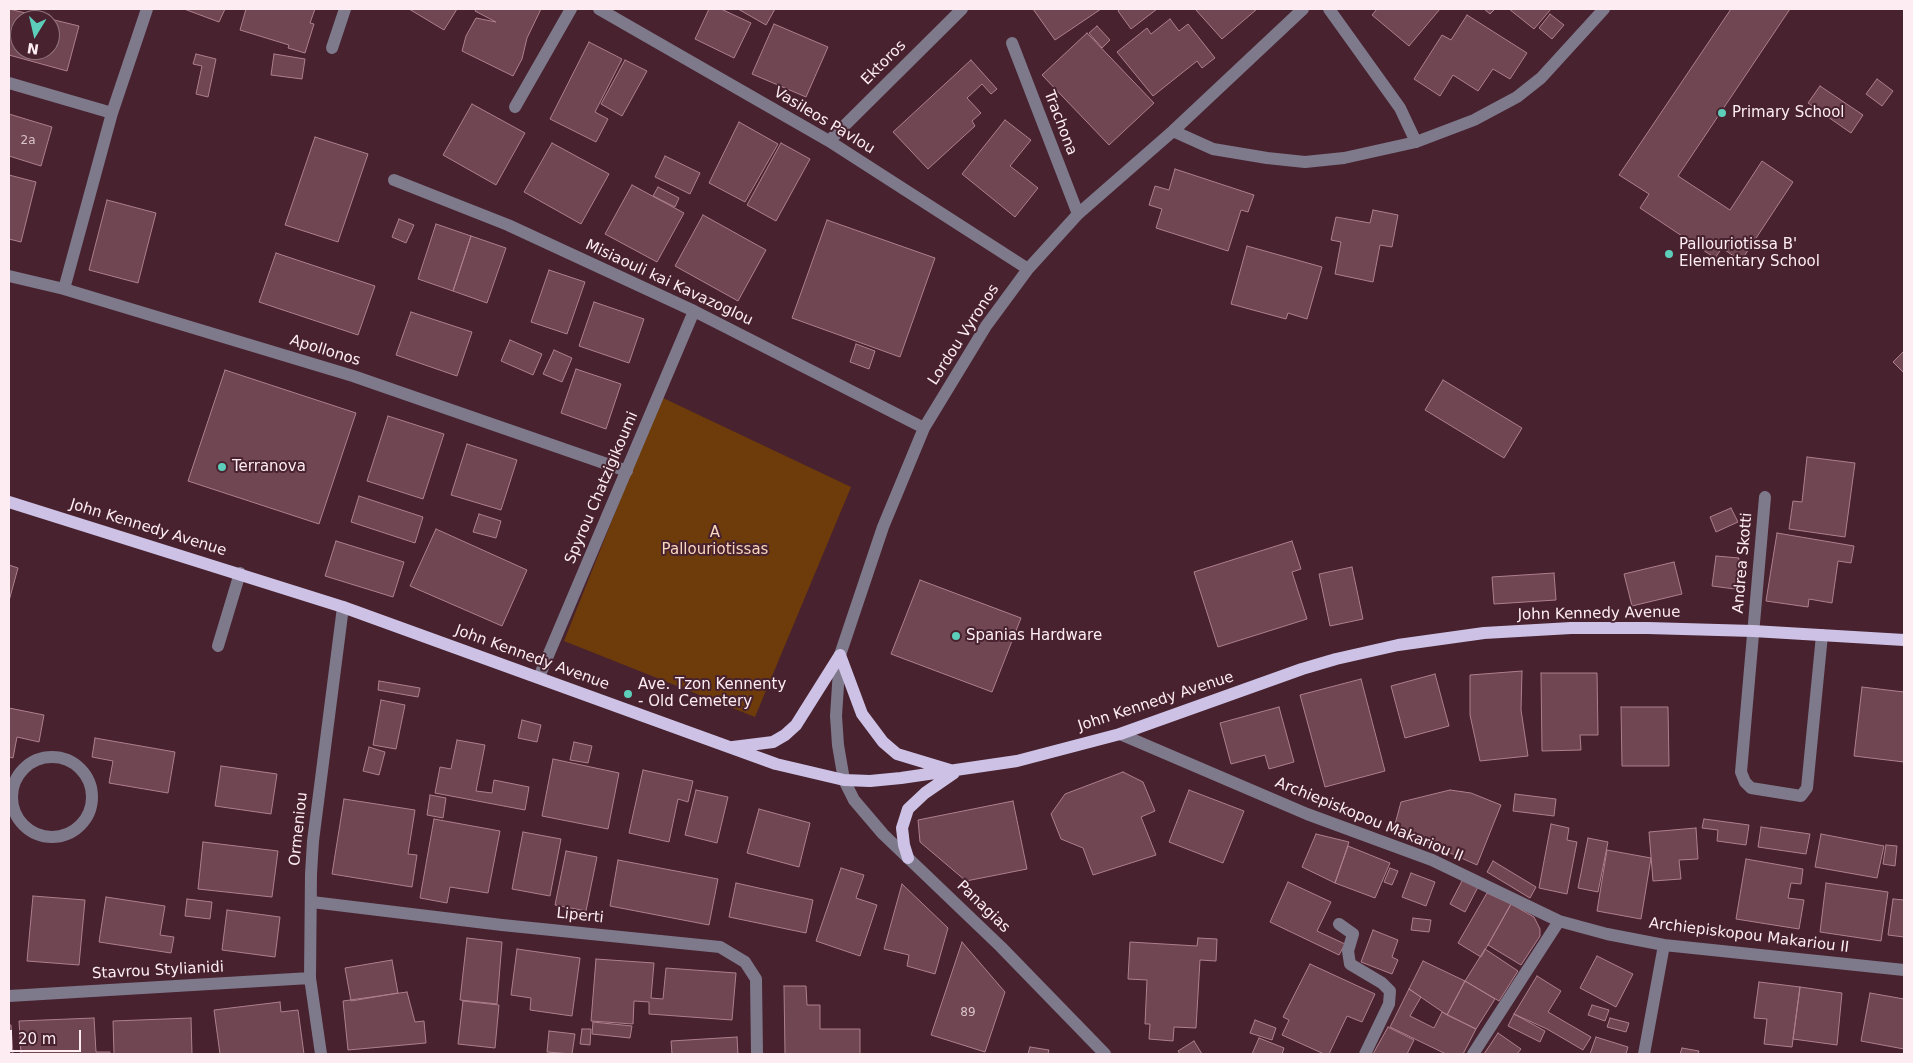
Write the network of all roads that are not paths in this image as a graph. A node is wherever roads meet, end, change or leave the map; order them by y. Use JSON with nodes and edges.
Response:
{"nodes":[{"id":1,"x":147,"y":9,"type":"edge"},
{"id":2,"x":345,"y":9,"type":"edge"},
{"id":3,"x":571,"y":9,"type":"edge"},
{"id":4,"x":599,"y":9,"type":"edge"},
{"id":5,"x":962,"y":9,"type":"edge"},
{"id":6,"x":1302,"y":9,"type":"edge"},
{"id":7,"x":1329,"y":9,"type":"edge"},
{"id":8,"x":1604,"y":9,"type":"edge"},
{"id":9,"x":618,"y":13,"type":"edge"},
{"id":10,"x":1012,"y":42,"type":"dead end"},
{"id":11,"x":332,"y":48,"type":"dead end"},
{"id":12,"x":9,"y":83,"type":"edge"},
{"id":13,"x":515,"y":107,"type":"dead end"},
{"id":14,"x":112,"y":114,"type":"junction"},
{"id":15,"x":1173,"y":131,"type":"junction"},
{"id":16,"x":830,"y":141,"type":"junction"},
{"id":17,"x":1416,"y":142,"type":"junction"},
{"id":18,"x":394,"y":180,"type":"dead end"},
{"id":19,"x":1078,"y":214,"type":"junction"},
{"id":20,"x":1028,"y":269,"type":"junction"},
{"id":21,"x":9,"y":276,"type":"edge"},
{"id":22,"x":64,"y":290,"type":"junction"},
{"id":23,"x":694,"y":311,"type":"junction"},
{"id":24,"x":924,"y":428,"type":"junction"},
{"id":25,"x":627,"y":472,"type":"junction"},
{"id":26,"x":1765,"y":497,"type":"dead end"},
{"id":27,"x":9,"y":502,"type":"edge"},
{"id":28,"x":240,"y":573,"type":"junction"},
{"id":29,"x":343,"y":607,"type":"junction"},
{"id":30,"x":1753,"y":631,"type":"junction"},
{"id":31,"x":1822,"y":635,"type":"junction"},
{"id":32,"x":1904,"y":640,"type":"edge"},
{"id":33,"x":218,"y":646,"type":"dead end"},
{"id":34,"x":840,"y":654,"type":"junction"},
{"id":35,"x":539,"y":678,"type":"junction"},
{"id":36,"x":1120,"y":734,"type":"junction"},
{"id":37,"x":728,"y":748,"type":"junction"},
{"id":38,"x":956,"y":772,"type":"junction"},
{"id":39,"x":844,"y":780,"type":"junction"},
{"id":40,"x":10,"y":790,"type":"edge"},
{"id":41,"x":908,"y":858,"type":"junction"},
{"id":42,"x":312,"y":902,"type":"junction"},
{"id":43,"x":1559,"y":921,"type":"junction"},
{"id":44,"x":1339,"y":924,"type":"dead end"},
{"id":45,"x":1664,"y":944,"type":"junction"},
{"id":46,"x":1904,"y":970,"type":"edge"},
{"id":47,"x":310,"y":978,"type":"junction"},
{"id":48,"x":9,"y":996,"type":"edge"},
{"id":49,"x":321,"y":1054,"type":"edge"},
{"id":50,"x":757,"y":1054,"type":"edge"},
{"id":51,"x":1105,"y":1054,"type":"edge"},
{"id":52,"x":1365,"y":1054,"type":"edge"},
{"id":53,"x":1473,"y":1054,"type":"edge"},
{"id":54,"x":1644,"y":1054,"type":"edge"}],
"edges":[{"from":1,"to":14,"type":"street"},
{"from":2,"to":11,"type":"street"},
{"from":3,"to":13,"type":"street"},
{"from":4,"to":9,"type":"street","name":"Vasileos Pavlou"},
{"from":5,"to":16,"type":"street","name":"Ektoros"},
{"from":6,"to":15,"type":"street","name":"Lordou Vyronos"},
{"from":7,"to":17,"type":"street"},
{"from":8,"to":17,"type":"street"},
{"from":9,"to":16,"type":"street","name":"Vasileos Pavlou"},
{"from":10,"to":19,"type":"street","name":"Trachona"},
{"from":12,"to":14,"type":"street"},
{"from":14,"to":22,"type":"street"},
{"from":15,"to":17,"type":"street"},
{"from":15,"to":19,"type":"street","name":"Lordou Vyronos"},
{"from":16,"to":20,"type":"street","name":"Vasileos Pavlou"},
{"from":18,"to":23,"type":"street","name":"Misiaouli kai Kavazoglou"},
{"from":19,"to":20,"type":"street","name":"Lordou Vyronos"},
{"from":20,"to":24,"type":"street","name":"Lordou Vyronos"},
{"from":21,"to":22,"type":"street","name":"Apollonos"},
{"from":22,"to":25,"type":"street","name":"Apollonos"},
{"from":23,"to":24,"type":"street","name":"Misiaouli kai Kavazoglou"},
{"from":23,"to":25,"type":"street","name":"Spyrou Chatzigikoumi"},
{"from":24,"to":34,"type":"street","name":"Lordou Vyronos"},
{"from":25,"to":35,"type":"street","name":"Spyrou Chatzigikoumi"},
{"from":26,"to":30,"type":"street","name":"Andrea Skotti"},
{"from":27,"to":28,"type":"main road","name":"John Kennedy Avenue"},
{"from":28,"to":29,"type":"main road","name":"John Kennedy Avenue"},
{"from":28,"to":33,"type":"street"},
{"from":29,"to":35,"type":"main road","name":"John Kennedy Avenue"},
{"from":29,"to":42,"type":"street","name":"Ormeniou"},
{"from":30,"to":31,"type":"main road","name":"John Kennedy Avenue"},
{"from":30,"to":31,"type":"street","name":"Andrea Skotti"},
{"from":30,"to":36,"type":"main road","name":"John Kennedy Avenue"},
{"from":31,"to":32,"type":"main road","name":"John Kennedy Avenue"},
{"from":34,"to":37,"type":"main road"},
{"from":34,"to":38,"type":"main road"},
{"from":34,"to":39,"type":"street","name":"Lordou Vyronos"},
{"from":35,"to":37,"type":"main road","name":"John Kennedy Avenue"},
{"from":36,"to":38,"type":"main road","name":"John Kennedy Avenue"},
{"from":36,"to":43,"type":"street","name":"Archiepiskopou Makariou II"},
{"from":37,"to":39,"type":"main road","name":"John Kennedy Avenue"},
{"from":38,"to":39,"type":"main road","name":"John Kennedy Avenue"},
{"from":38,"to":41,"type":"main road"},
{"from":39,"to":41,"type":"street","name":"Panagias"},
{"from":40,"to":40,"type":"street"},
{"from":41,"to":51,"type":"street","name":"Panagias"},
{"from":42,"to":47,"type":"street","name":"Ormeniou"},
{"from":42,"to":50,"type":"street","name":"Liperti"},
{"from":43,"to":45,"type":"street","name":"Archiepiskopou Makariou II"},
{"from":43,"to":53,"type":"street"},
{"from":44,"to":52,"type":"street"},
{"from":45,"to":46,"type":"street","name":"Archiepiskopou Makariou II"},
{"from":45,"to":54,"type":"street"},
{"from":47,"to":48,"type":"street","name":"Stavrou Stylianidi"},
{"from":47,"to":49,"type":"street","name":"Ormeniou"}]}
